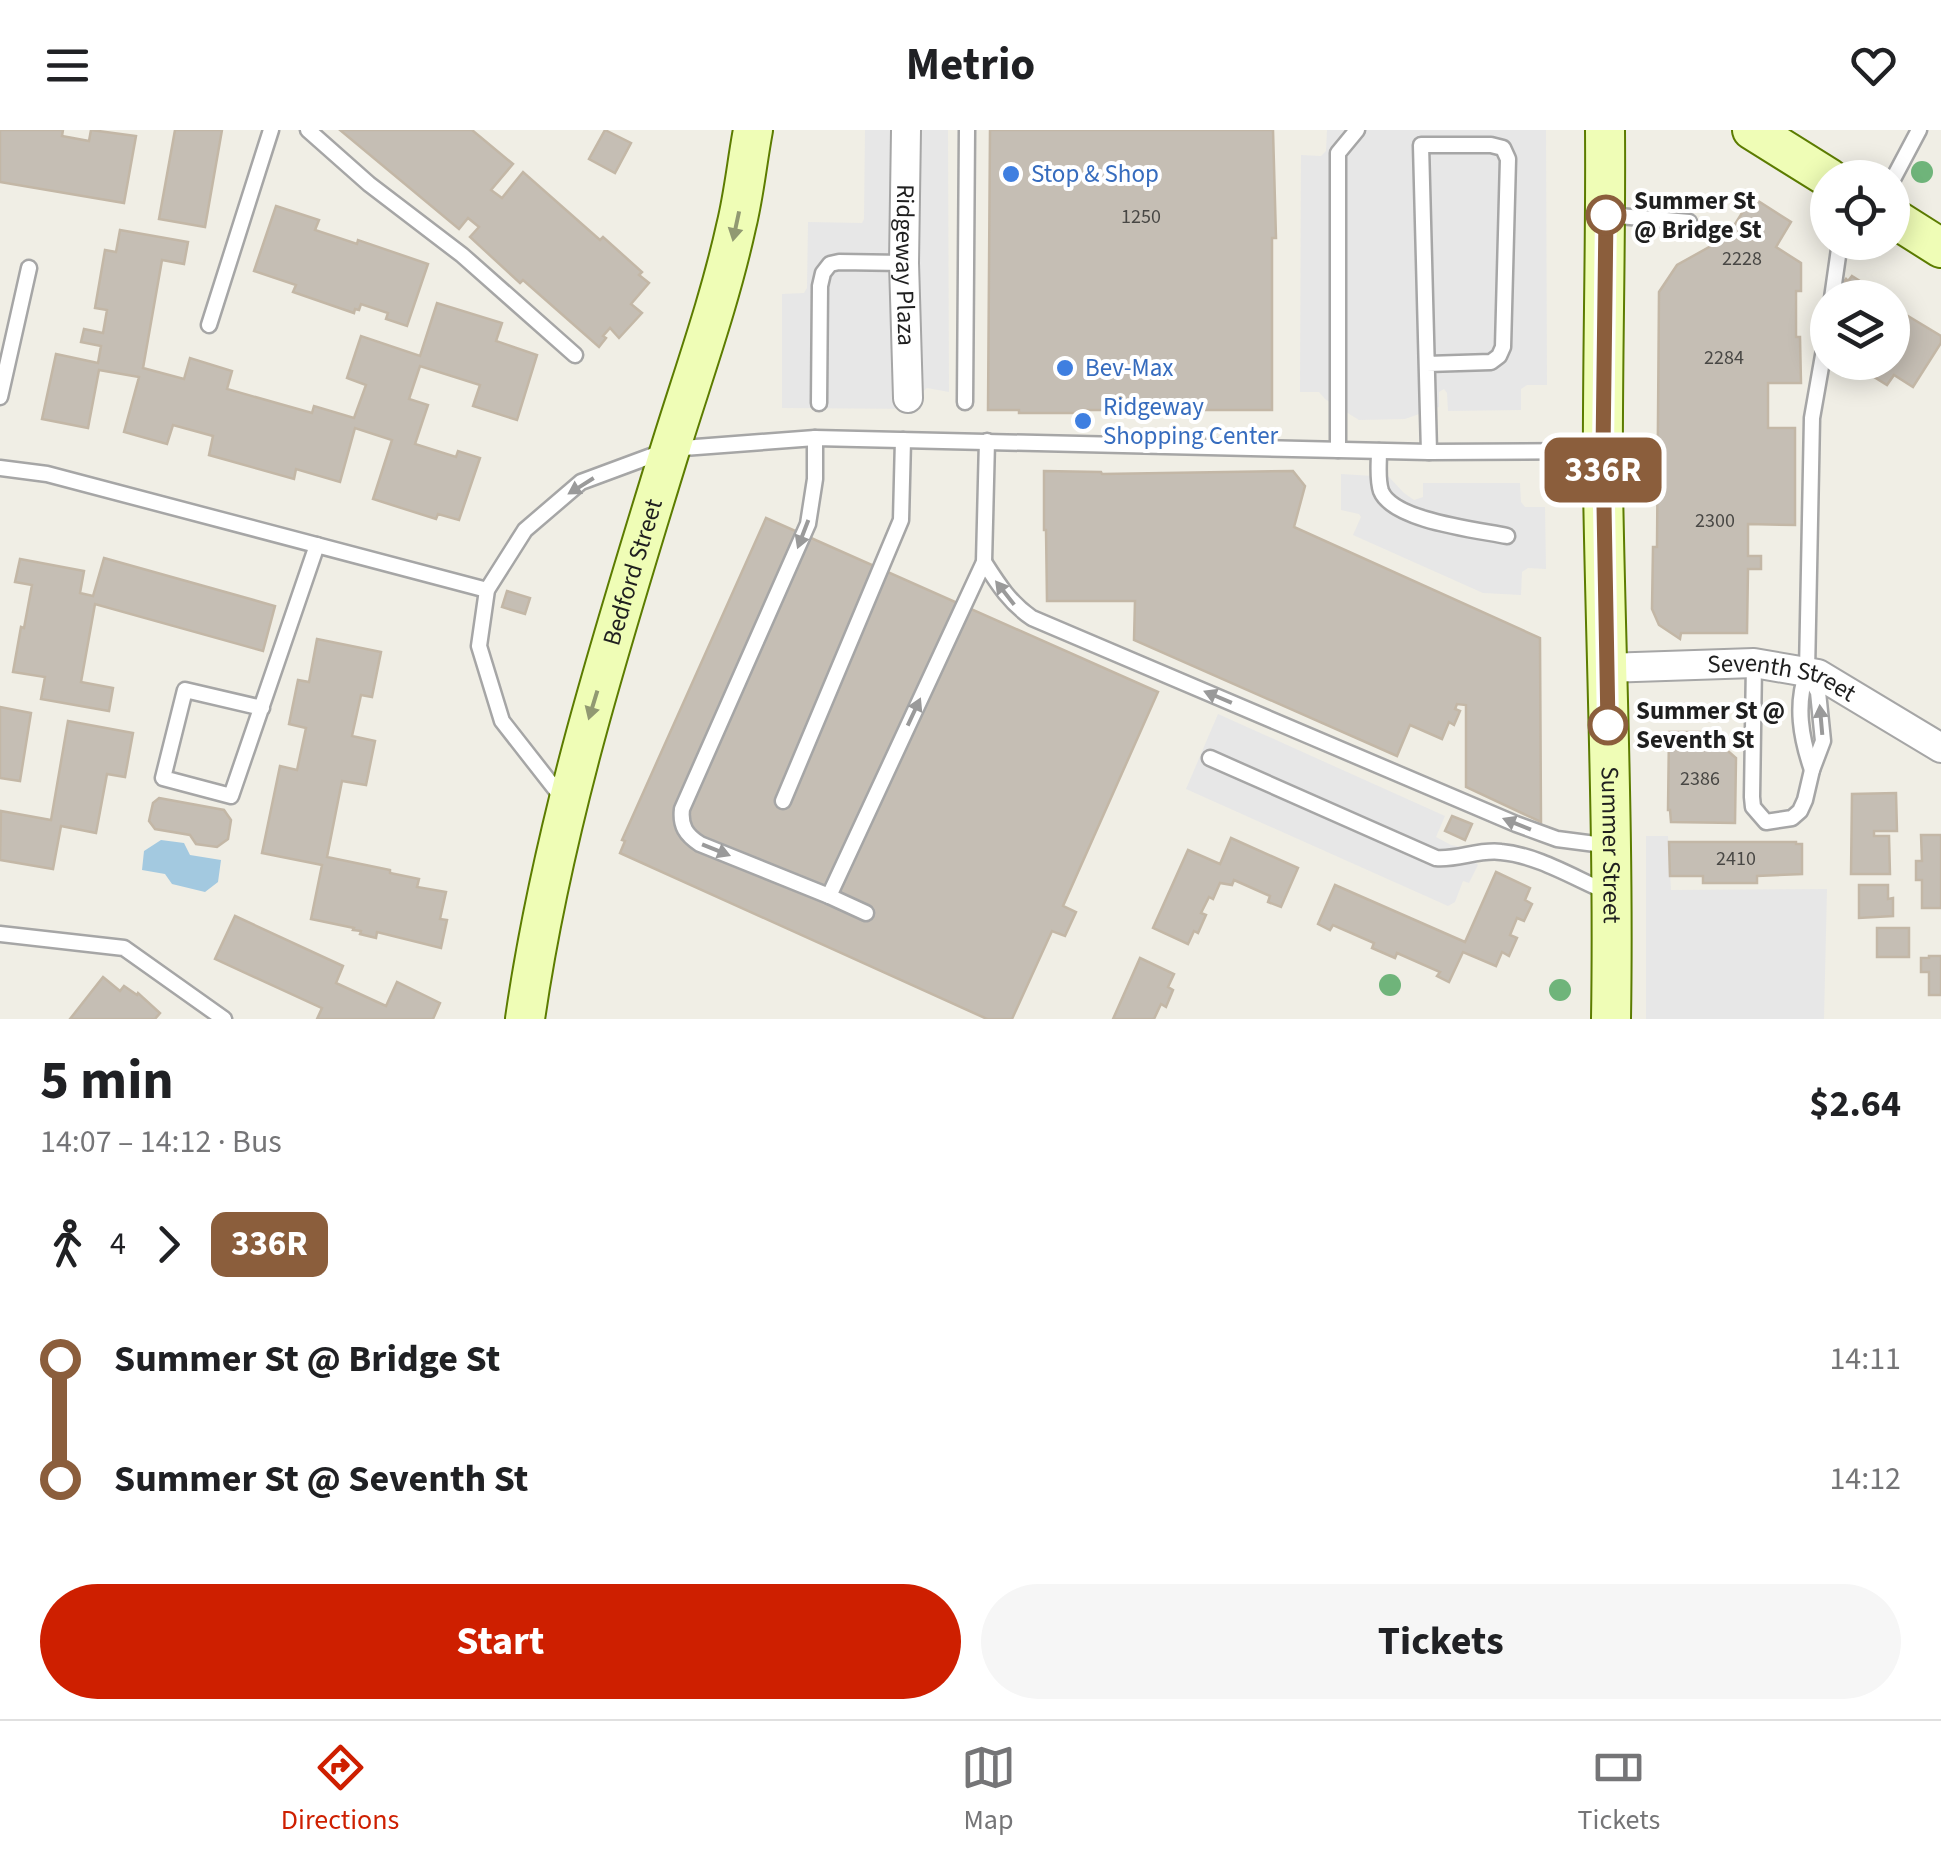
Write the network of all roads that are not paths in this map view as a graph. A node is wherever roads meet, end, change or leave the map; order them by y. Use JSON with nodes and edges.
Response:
{"nodes":[{"id":1,"x":272,"y":130,"type":"edge"},
{"id":2,"x":308,"y":130,"type":"edge"},
{"id":3,"x":753,"y":130,"type":"edge"},
{"id":4,"x":906,"y":130,"type":"edge"},
{"id":5,"x":967,"y":130,"type":"edge"},
{"id":6,"x":1357,"y":130,"type":"edge"},
{"id":7,"x":1606,"y":130,"type":"edge"},
{"id":8,"x":1752,"y":130,"type":"edge"},
{"id":9,"x":1919,"y":130,"type":"edge"},
{"id":10,"x":1419,"y":137,"type":"edge"},
{"id":11,"x":1903,"y":160,"type":"edge"},
{"id":12,"x":1810,"y":167,"type":"edge"},
{"id":13,"x":1606,"y":215,"type":"junction"},
{"id":14,"x":1689,"y":222,"type":"dead end"},
{"id":15,"x":1910,"y":229,"type":"edge"},
{"id":16,"x":1941,"y":248,"type":"edge"},
{"id":17,"x":904,"y":263,"type":"junction"},
{"id":18,"x":29,"y":268,"type":"dead end"},
{"id":19,"x":209,"y":324,"type":"dead end"},
{"id":20,"x":575,"y":356,"type":"dead end"},
{"id":21,"x":1428,"y":364,"type":"junction"},
{"id":22,"x":1819,"y":380,"type":"edge"},
{"id":23,"x":0,"y":398,"type":"edge"},
{"id":24,"x":908,"y":398,"type":"dead end"},
{"id":25,"x":819,"y":402,"type":"dead end"},
{"id":26,"x":965,"y":402,"type":"dead end"},
{"id":27,"x":815,"y":438,"type":"junction"},
{"id":28,"x":903,"y":440,"type":"junction"},
{"id":29,"x":987,"y":441,"type":"junction"},
{"id":30,"x":670,"y":449,"type":"junction"},
{"id":31,"x":1338,"y":450,"type":"junction"},
{"id":32,"x":1379,"y":451,"type":"junction"},
{"id":33,"x":1603,"y":451,"type":"junction"},
{"id":34,"x":1428,"y":452,"type":"junction"},
{"id":35,"x":0,"y":468,"type":"edge"},
{"id":36,"x":1507,"y":536,"type":"dead end"},
{"id":37,"x":317,"y":545,"type":"junction"},
{"id":38,"x":984,"y":562,"type":"junction"},
{"id":39,"x":487,"y":590,"type":"junction"},
{"id":40,"x":1754,"y":663,"type":"junction"},
{"id":41,"x":1606,"y":668,"type":"junction"},
{"id":42,"x":1806,"y":672,"type":"junction"},
{"id":43,"x":262,"y":708,"type":"junction"},
{"id":44,"x":1941,"y":748,"type":"edge"},
{"id":45,"x":1210,"y":758,"type":"dead end"},
{"id":46,"x":784,"y":801,"type":"dead end"},
{"id":47,"x":566,"y":803,"type":"junction"},
{"id":48,"x":1611,"y":846,"type":"junction"},
{"id":49,"x":1612,"y":894,"type":"junction"},
{"id":50,"x":828,"y":896,"type":"junction"},
{"id":51,"x":866,"y":913,"type":"dead end"},
{"id":52,"x":0,"y":934,"type":"edge"},
{"id":53,"x":224,"y":1019,"type":"edge"},
{"id":54,"x":525,"y":1019,"type":"edge"},
{"id":55,"x":1611,"y":1019,"type":"edge"}],
"edges":[{"from":1,"to":19,"type":"lane"},
{"from":2,"to":20,"type":"lane"},
{"from":3,"to":30,"type":"main road","name":"Bedford Street","one_way":true},
{"from":4,"to":17,"type":"street","name":"Ridgeway Plaza"},
{"from":5,"to":26,"type":"lane"},
{"from":6,"to":31,"type":"lane"},
{"from":7,"to":13,"type":"main road","name":"Summer Street"},
{"from":8,"to":12,"type":"main road"},
{"from":9,"to":11,"type":"lane"},
{"from":10,"to":21,"type":"lane"},
{"from":10,"to":21,"type":"lane"},
{"from":13,"to":14,"type":"lane"},
{"from":13,"to":33,"type":"main road","name":"Summer Street"},
{"from":15,"to":16,"type":"main road"},
{"from":17,"to":24,"type":"street","name":"Ridgeway Plaza"},
{"from":17,"to":25,"type":"lane"},
{"from":18,"to":23,"type":"lane"},
{"from":21,"to":34,"type":"lane"},
{"from":22,"to":42,"type":"lane"},
{"from":27,"to":28,"type":"lane"},
{"from":27,"to":30,"type":"lane"},
{"from":27,"to":50,"type":"lane","one_way":true},
{"from":28,"to":29,"type":"lane"},
{"from":28,"to":46,"type":"lane"},
{"from":29,"to":31,"type":"lane"},
{"from":29,"to":38,"type":"lane"},
{"from":30,"to":39,"type":"lane","one_way":true},
{"from":30,"to":47,"type":"main road","name":"Bedford Street","one_way":true},
{"from":31,"to":32,"type":"lane"},
{"from":32,"to":34,"type":"lane"},
{"from":32,"to":36,"type":"lane"},
{"from":33,"to":34,"type":"lane"},
{"from":33,"to":41,"type":"main road","name":"Summer Street"},
{"from":35,"to":37,"type":"lane"},
{"from":37,"to":39,"type":"lane"},
{"from":37,"to":43,"type":"lane"},
{"from":48,"to":38,"type":"lane","one_way":true},
{"from":50,"to":38,"type":"lane","one_way":true},
{"from":39,"to":47,"type":"lane"},
{"from":40,"to":41,"type":"street","name":"Seventh Street"},
{"from":40,"to":42,"type":"street","name":"Seventh Street"},
{"from":40,"to":42,"type":"lane","one_way":true},
{"from":41,"to":48,"type":"main road","name":"Summer Street"},
{"from":42,"to":44,"type":"street","name":"Seventh Street"},
{"from":43,"to":43,"type":"lane"},
{"from":45,"to":49,"type":"lane"},
{"from":47,"to":54,"type":"main road","name":"Bedford Street"},
{"from":48,"to":49,"type":"main road","name":"Summer Street"},
{"from":49,"to":55,"type":"main road","name":"Summer Street"},
{"from":50,"to":51,"type":"lane"},
{"from":52,"to":53,"type":"lane"}]}
